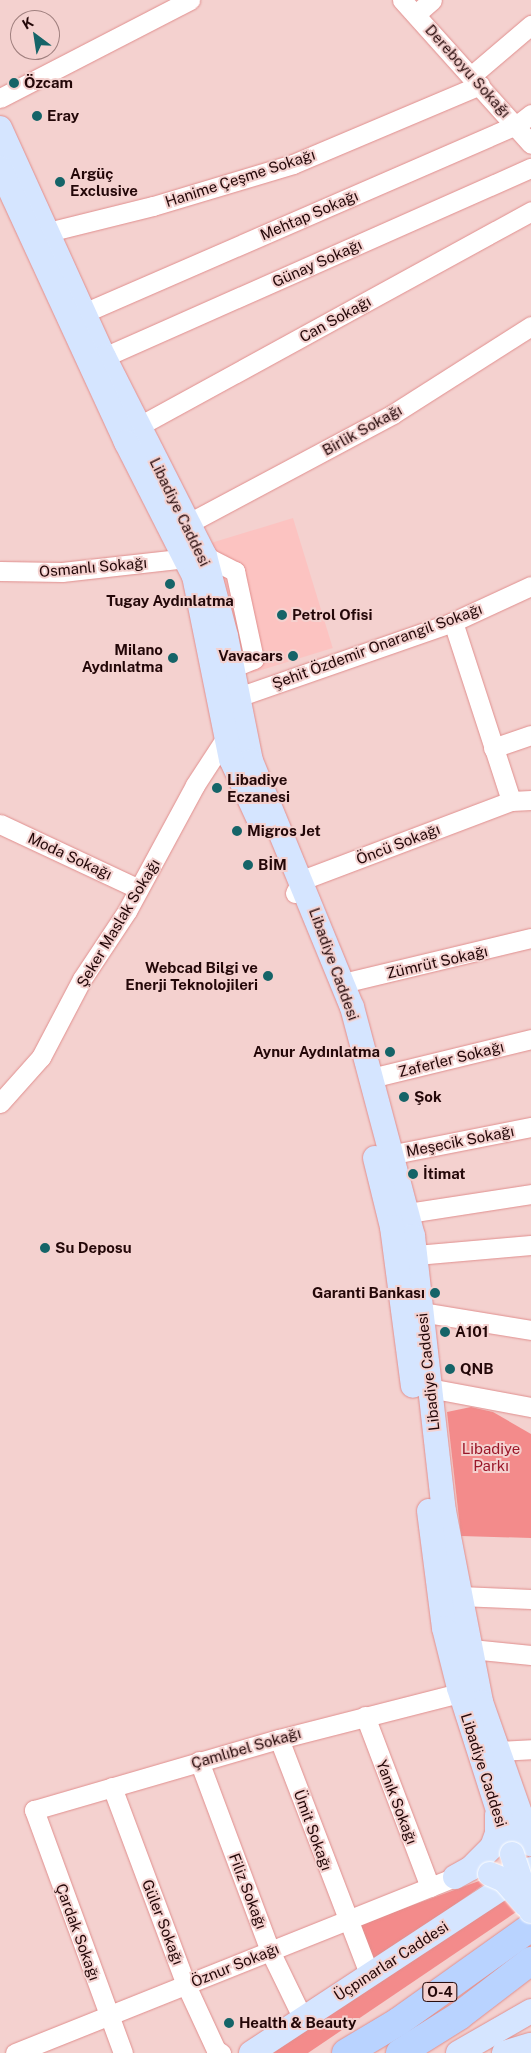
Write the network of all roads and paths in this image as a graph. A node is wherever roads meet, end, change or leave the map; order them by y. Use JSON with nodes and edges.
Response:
{"nodes":[{"id":1,"x":190,"y":0,"type":"edge"},
{"id":2,"x":402,"y":0,"type":"edge"},
{"id":3,"x":432,"y":0,"type":"edge"},
{"id":4,"x":416,"y":14,"type":"junction"},
{"id":5,"x":531,"y":25,"type":"edge"},
{"id":6,"x":476,"y":81,"type":"junction"},
{"id":7,"x":0,"y":98,"type":"edge"},
{"id":8,"x":524,"y":120,"type":"edge"},
{"id":9,"x":0,"y":128,"type":"edge"},
{"id":10,"x":531,"y":144,"type":"edge"},
{"id":11,"x":0,"y":168,"type":"edge"},
{"id":12,"x":531,"y":168,"type":"edge"},
{"id":13,"x":531,"y":211,"type":"edge"},
{"id":14,"x":48,"y":232,"type":"junction"},
{"id":15,"x":86,"y":312,"type":"junction"},
{"id":16,"x":531,"y":326,"type":"edge"},
{"id":17,"x":104,"y":357,"type":"junction"},
{"id":18,"x":139,"y":426,"type":"junction"},
{"id":19,"x":187,"y":524,"type":"junction"},
{"id":20,"x":196,"y":557,"type":"junction"},
{"id":21,"x":0,"y":571,"type":"edge"},
{"id":22,"x":531,"y":586,"type":"edge"},
{"id":23,"x":453,"y":622,"type":"junction"},
{"id":24,"x":229,"y":697,"type":"junction"},
{"id":25,"x":531,"y":735,"type":"edge"},
{"id":26,"x":228,"y":736,"type":"junction"},
{"id":27,"x":494,"y":748,"type":"junction"},
{"id":28,"x":531,"y":800,"type":"edge"},
{"id":29,"x":511,"y":801,"type":"junction"},
{"id":30,"x":0,"y":824,"type":"edge"},
{"id":31,"x":298,"y":888,"type":"junction"},
{"id":32,"x":139,"y":889,"type":"junction"},
{"id":33,"x":531,"y":938,"type":"edge"},
{"id":34,"x":343,"y":983,"type":"junction"},
{"id":35,"x":531,"y":1039,"type":"edge"},
{"id":36,"x":371,"y":1078,"type":"junction"},
{"id":37,"x":0,"y":1103,"type":"edge"},
{"id":38,"x":531,"y":1126,"type":"edge"},
{"id":39,"x":389,"y":1154,"type":"junction"},
{"id":40,"x":531,"y":1194,"type":"edge"},
{"id":41,"x":408,"y":1212,"type":"junction"},
{"id":42,"x":531,"y":1245,"type":"edge"},
{"id":43,"x":416,"y":1255,"type":"junction"},
{"id":44,"x":421,"y":1312,"type":"junction"},
{"id":45,"x":531,"y":1330,"type":"edge"},
{"id":46,"x":429,"y":1388,"type":"junction"},
{"id":47,"x":503,"y":1402,"type":"junction"},
{"id":48,"x":531,"y":1407,"type":"edge"},
{"id":49,"x":531,"y":1418,"type":"edge"},
{"id":50,"x":460,"y":1596,"type":"junction"},
{"id":51,"x":531,"y":1598,"type":"edge"},
{"id":52,"x":471,"y":1649,"type":"junction"},
{"id":53,"x":531,"y":1655,"type":"edge"},
{"id":54,"x":460,"y":1693,"type":"junction"},
{"id":55,"x":365,"y":1716,"type":"junction"},
{"id":56,"x":279,"y":1739,"type":"junction"},
{"id":57,"x":531,"y":1749,"type":"edge"},
{"id":58,"x":498,"y":1751,"type":"junction"},
{"id":59,"x":199,"y":1761,"type":"junction"},
{"id":60,"x":112,"y":1788,"type":"junction"},
{"id":61,"x":496,"y":1804,"type":"junction"},
{"id":62,"x":34,"y":1810,"type":"joint"},
{"id":63,"x":522,"y":1849,"type":"edge"},
{"id":64,"x":531,"y":1869,"type":"edge"},
{"id":65,"x":455,"y":1877,"type":"junction"},
{"id":66,"x":430,"y":1887,"type":"junction"},
{"id":67,"x":531,"y":1912,"type":"edge"},
{"id":68,"x":346,"y":1921,"type":"junction"},
{"id":69,"x":531,"y":1927,"type":"edge"},
{"id":70,"x":270,"y":1951,"type":"junction"},
{"id":71,"x":531,"y":1961,"type":"edge"},
{"id":72,"x":369,"y":1974,"type":"junction"},
{"id":73,"x":186,"y":1985,"type":"junction"},
{"id":74,"x":531,"y":2011,"type":"edge"},
{"id":75,"x":109,"y":2016,"type":"junction"},
{"id":76,"x":303,"y":2019,"type":"junction"},
{"id":77,"x":531,"y":2045,"type":"edge"},
{"id":78,"x":15,"y":2053,"type":"edge"},
{"id":79,"x":123,"y":2053,"type":"edge"},
{"id":80,"x":221,"y":2053,"type":"edge"},
{"id":81,"x":252,"y":2053,"type":"edge"},
{"id":82,"x":346,"y":2053,"type":"edge"},
{"id":83,"x":400,"y":2053,"type":"edge"},
{"id":84,"x":458,"y":2053,"type":"edge"},
{"id":85,"x":504,"y":2053,"type":"edge"}],
"edges":[{"from":1,"to":7,"type":"street"},
{"from":2,"to":4,"type":"street","name":"Dereboyu Sokağı"},
{"from":3,"to":4,"type":"street"},
{"from":4,"to":6,"type":"street","name":"Dereboyu Sokağı"},
{"from":5,"to":6,"type":"street","name":"Hanime Çeşme Sokağı"},
{"from":6,"to":8,"type":"street","name":"Dereboyu Sokağı"},
{"from":6,"to":14,"type":"street","name":"Hanime Çeşme Sokağı"},
{"from":8,"to":10,"type":"street","name":"Dereboyu Sokağı"},
{"from":8,"to":15,"type":"street","name":"Mehtap Sokağı"},
{"from":9,"to":14,"type":"main road","name":"Libadiye Caddesi"},
{"from":11,"to":20,"type":"main road","name":"Libadiye Caddesi"},
{"from":12,"to":17,"type":"street","name":"Günay Sokağı"},
{"from":13,"to":18,"type":"street","name":"Can Sokağı"},
{"from":14,"to":15,"type":"main road","name":"Libadiye Caddesi"},
{"from":15,"to":17,"type":"main road","name":"Libadiye Caddesi"},
{"from":16,"to":19,"type":"street","name":"Birlik Sokağı"},
{"from":17,"to":18,"type":"main road","name":"Libadiye Caddesi"},
{"from":18,"to":19,"type":"main road","name":"Libadiye Caddesi"},
{"from":19,"to":20,"type":"main road","name":"Libadiye Caddesi"},
{"from":20,"to":21,"type":"street","name":"Osmanlı Sokağı"},
{"from":20,"to":24,"type":"main road","name":"Libadiye Caddesi"},
{"from":20,"to":24,"type":"main road","name":"Libadiye Caddesi"},
{"from":22,"to":23,"type":"street","name":"Şehit Özdemir Onarangil Sokağı"},
{"from":23,"to":24,"type":"street","name":"Şehit Özdemir Onarangil Sokağı"},
{"from":23,"to":27,"type":"street"},
{"from":24,"to":26,"type":"main road","name":"Libadiye Caddesi"},
{"from":24,"to":31,"type":"main road","name":"Libadiye Caddesi"},
{"from":25,"to":27,"type":"street"},
{"from":26,"to":31,"type":"main road","name":"Libadiye Caddesi"},
{"from":26,"to":32,"type":"street","name":"Şeker Maslak Sokağı"},
{"from":27,"to":29,"type":"street"},
{"from":28,"to":29,"type":"street","name":"Öncü Sokağı"},
{"from":29,"to":31,"type":"street","name":"Öncü Sokağı"},
{"from":30,"to":32,"type":"street","name":"Moda Sokağı"},
{"from":31,"to":34,"type":"main road","name":"Libadiye Caddesi"},
{"from":31,"to":54,"type":"main road","name":"Libadiye Caddesi"},
{"from":32,"to":37,"type":"street","name":"Şeker Maslak Sokağı"},
{"from":33,"to":34,"type":"street","name":"Zümrüt Sokağı"},
{"from":34,"to":36,"type":"main road","name":"Libadiye Caddesi"},
{"from":35,"to":36,"type":"street","name":"Zaferler Sokağı"},
{"from":36,"to":39,"type":"main road","name":"Libadiye Caddesi"},
{"from":38,"to":39,"type":"street","name":"Meşecik Sokağı"},
{"from":39,"to":41,"type":"main road","name":"Libadiye Caddesi"},
{"from":40,"to":41,"type":"street"},
{"from":41,"to":43,"type":"main road","name":"Libadiye Caddesi"},
{"from":42,"to":43,"type":"street"},
{"from":43,"to":44,"type":"main road","name":"Libadiye Caddesi"},
{"from":44,"to":45,"type":"street"},
{"from":44,"to":46,"type":"main road","name":"Libadiye Caddesi"},
{"from":46,"to":47,"type":"street"},
{"from":46,"to":50,"type":"main road","name":"Libadiye Caddesi"},
{"from":47,"to":48,"type":"street"},
{"from":47,"to":49,"type":"street"},
{"from":50,"to":51,"type":"street"},
{"from":50,"to":52,"type":"main road","name":"Libadiye Caddesi"},
{"from":52,"to":53,"type":"street"},
{"from":52,"to":58,"type":"main road","name":"Libadiye Caddesi"},
{"from":54,"to":55,"type":"street","name":"Çamlıbel Sokağı"},
{"from":54,"to":61,"type":"main road","name":"Libadiye Caddesi"},
{"from":55,"to":56,"type":"street","name":"Çamlıbel Sokağı"},
{"from":55,"to":66,"type":"street","name":"Yanık Sokağı"},
{"from":56,"to":59,"type":"street","name":"Çamlıbel Sokağı"},
{"from":56,"to":68,"type":"street","name":"Ümit Sokağı"},
{"from":57,"to":58,"type":"street"},
{"from":58,"to":63,"type":"main road","name":"Libadiye Caddesi"},
{"from":59,"to":60,"type":"street","name":"Çamlıbel Sokağı"},
{"from":59,"to":70,"type":"street","name":"Filiz Sokağı"},
{"from":60,"to":62,"type":"street","name":"Çamlıbel Sokağı"},
{"from":60,"to":73,"type":"street","name":"Güler Sokağı"},
{"from":61,"to":63,"type":"main road","name":"Libadiye Caddesi"},
{"from":61,"to":65,"type":"main road"},
{"from":62,"to":75,"type":"street","name":"Çardak Sokağı"},
{"from":63,"to":67,"type":"main road","name":"Libadiye Caddesi","bridge":true},
{"from":64,"to":72,"type":"main road","name":"Üçpınarlar Caddesi"},
{"from":65,"to":66,"type":"street","name":"Öznur Sokağı"},
{"from":65,"to":67,"type":"main road","bridge":true},
{"from":66,"to":68,"type":"street","name":"Öznur Sokağı"},
{"from":68,"to":70,"type":"street","name":"Öznur Sokağı"},
{"from":68,"to":72,"type":"street"},
{"from":69,"to":82,"type":"highway","number":"O-4"},
{"from":70,"to":73,"type":"street","name":"Öznur Sokağı"},
{"from":70,"to":76,"type":"street","name":"Filiz Sokağı"},
{"from":71,"to":83,"type":"highway","number":"O-4"},
{"from":72,"to":76,"type":"main road","name":"Üçpınarlar Caddesi"},
{"from":73,"to":75,"type":"street","name":"Öznur Sokağı"},
{"from":73,"to":80,"type":"street","name":"Güler Sokağı"},
{"from":74,"to":84,"type":"main road"},
{"from":75,"to":78,"type":"street","name":"Öznur Sokağı"},
{"from":75,"to":79,"type":"street","name":"Çardak Sokağı"},
{"from":76,"to":81,"type":"main road","name":"Üçpınarlar Caddesi"},
{"from":77,"to":85,"type":"main road"}]}
